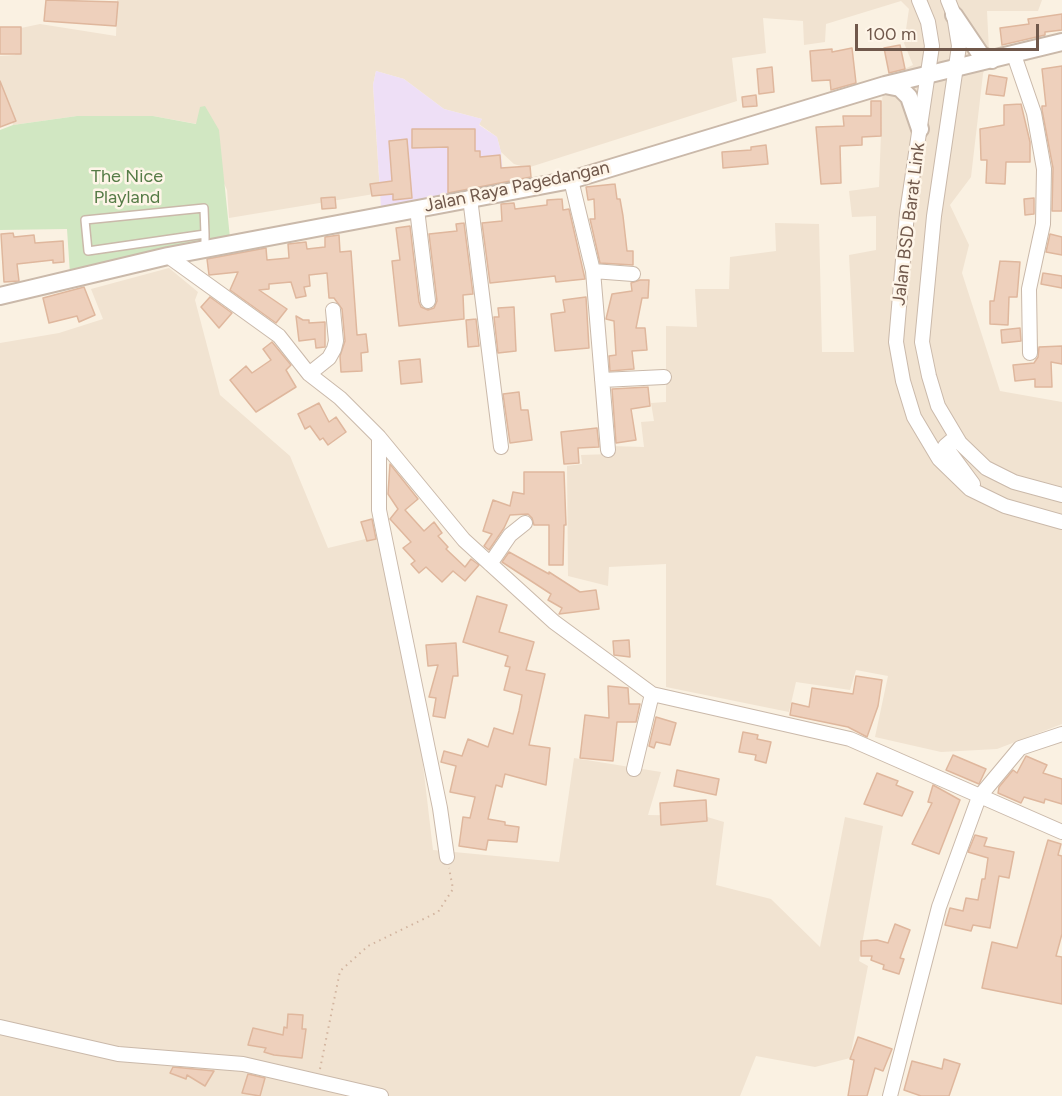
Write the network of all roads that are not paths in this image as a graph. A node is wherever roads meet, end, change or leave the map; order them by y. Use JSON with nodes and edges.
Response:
{"nodes":[{"id":1,"x":919,"y":0,"type":"edge"},
{"id":2,"x":951,"y":7,"type":"edge"},
{"id":3,"x":1062,"y":42,"type":"edge"},
{"id":4,"x":1014,"y":55,"type":"junction"},
{"id":5,"x":992,"y":60,"type":"junction"},
{"id":6,"x":956,"y":67,"type":"junction"},
{"id":7,"x":928,"y":73,"type":"junction"},
{"id":8,"x":885,"y":85,"type":"junction"},
{"id":9,"x":920,"y":129,"type":"junction"},
{"id":10,"x":571,"y":180,"type":"junction"},
{"id":11,"x":470,"y":198,"type":"junction"},
{"id":12,"x":417,"y":208,"type":"junction"},
{"id":13,"x":205,"y":242,"type":"junction"},
{"id":14,"x":168,"y":256,"type":"junction"},
{"id":15,"x":593,"y":271,"type":"junction"},
{"id":16,"x":633,"y":274,"type":"dead end"},
{"id":17,"x":0,"y":296,"type":"edge"},
{"id":18,"x":428,"y":301,"type":"dead end"},
{"id":19,"x":333,"y":310,"type":"dead end"},
{"id":20,"x":1030,"y":353,"type":"dead end"},
{"id":21,"x":309,"y":374,"type":"junction"},
{"id":22,"x":663,"y":377,"type":"dead end"},
{"id":23,"x":603,"y":380,"type":"junction"},
{"id":24,"x":379,"y":437,"type":"junction"},
{"id":25,"x":956,"y":437,"type":"junction"},
{"id":26,"x":501,"y":447,"type":"dead end"},
{"id":27,"x":608,"y":450,"type":"dead end"},
{"id":28,"x":979,"y":494,"type":"junction"},
{"id":29,"x":1062,"y":495,"type":"edge"},
{"id":30,"x":1062,"y":522,"type":"edge"},
{"id":31,"x":525,"y":523,"type":"dead end"},
{"id":32,"x":490,"y":564,"type":"junction"},
{"id":33,"x":652,"y":694,"type":"junction"},
{"id":34,"x":1062,"y":734,"type":"edge"},
{"id":35,"x":634,"y":769,"type":"dead end"},
{"id":36,"x":979,"y":797,"type":"junction"},
{"id":37,"x":1062,"y":832,"type":"edge"},
{"id":38,"x":447,"y":856,"type":"road end"},
{"id":39,"x":0,"y":1027,"type":"edge"},
{"id":40,"x":381,"y":1096,"type":"edge"},
{"id":41,"x":890,"y":1096,"type":"edge"}],
"edges":[{"from":1,"to":7,"type":"street","name":"Jalan BSD Barat Link"},
{"from":2,"to":5,"type":"street"},
{"from":2,"to":6,"type":"street","name":"Jalan BSD Barat Link"},
{"from":3,"to":4,"type":"street","name":"Jalan Raya Pagedangan"},
{"from":4,"to":5,"type":"street","name":"Jalan Raya Pagedangan"},
{"from":4,"to":20,"type":"street"},
{"from":5,"to":6,"type":"street","name":"Jalan Raya Pagedangan"},
{"from":6,"to":7,"type":"street","name":"Jalan Raya Pagedangan"},
{"from":6,"to":25,"type":"street","name":"Jalan BSD Barat Link"},
{"from":7,"to":8,"type":"street","name":"Jalan Raya Pagedangan"},
{"from":7,"to":9,"type":"street","name":"Jalan BSD Barat Link"},
{"from":8,"to":9,"type":"street"},
{"from":8,"to":10,"type":"street","name":"Jalan Raya Pagedangan"},
{"from":9,"to":28,"type":"street","name":"Jalan BSD Barat Link"},
{"from":10,"to":11,"type":"street","name":"Jalan Raya Pagedangan"},
{"from":10,"to":15,"type":"street"},
{"from":11,"to":12,"type":"street","name":"Jalan Raya Pagedangan"},
{"from":11,"to":26,"type":"street"},
{"from":12,"to":13,"type":"street","name":"Jalan Raya Pagedangan"},
{"from":12,"to":18,"type":"street"},
{"from":13,"to":13,"type":"lane"},
{"from":13,"to":14,"type":"street","name":"Jalan Raya Pagedangan"},
{"from":14,"to":17,"type":"street","name":"Jalan Raya Pagedangan"},
{"from":14,"to":21,"type":"street"},
{"from":15,"to":16,"type":"street"},
{"from":15,"to":23,"type":"street"},
{"from":19,"to":21,"type":"street"},
{"from":21,"to":24,"type":"street"},
{"from":22,"to":23,"type":"street"},
{"from":23,"to":27,"type":"street"},
{"from":24,"to":32,"type":"street"},
{"from":24,"to":38,"type":"street"},
{"from":25,"to":28,"type":"street"},
{"from":25,"to":29,"type":"street","name":"Jalan BSD Barat Link"},
{"from":28,"to":30,"type":"street","name":"Jalan BSD Barat Link"},
{"from":31,"to":32,"type":"street"},
{"from":32,"to":33,"type":"street"},
{"from":33,"to":35,"type":"street"},
{"from":33,"to":36,"type":"street"},
{"from":34,"to":36,"type":"street"},
{"from":36,"to":37,"type":"street"},
{"from":36,"to":41,"type":"street"},
{"from":39,"to":40,"type":"street"}]}
